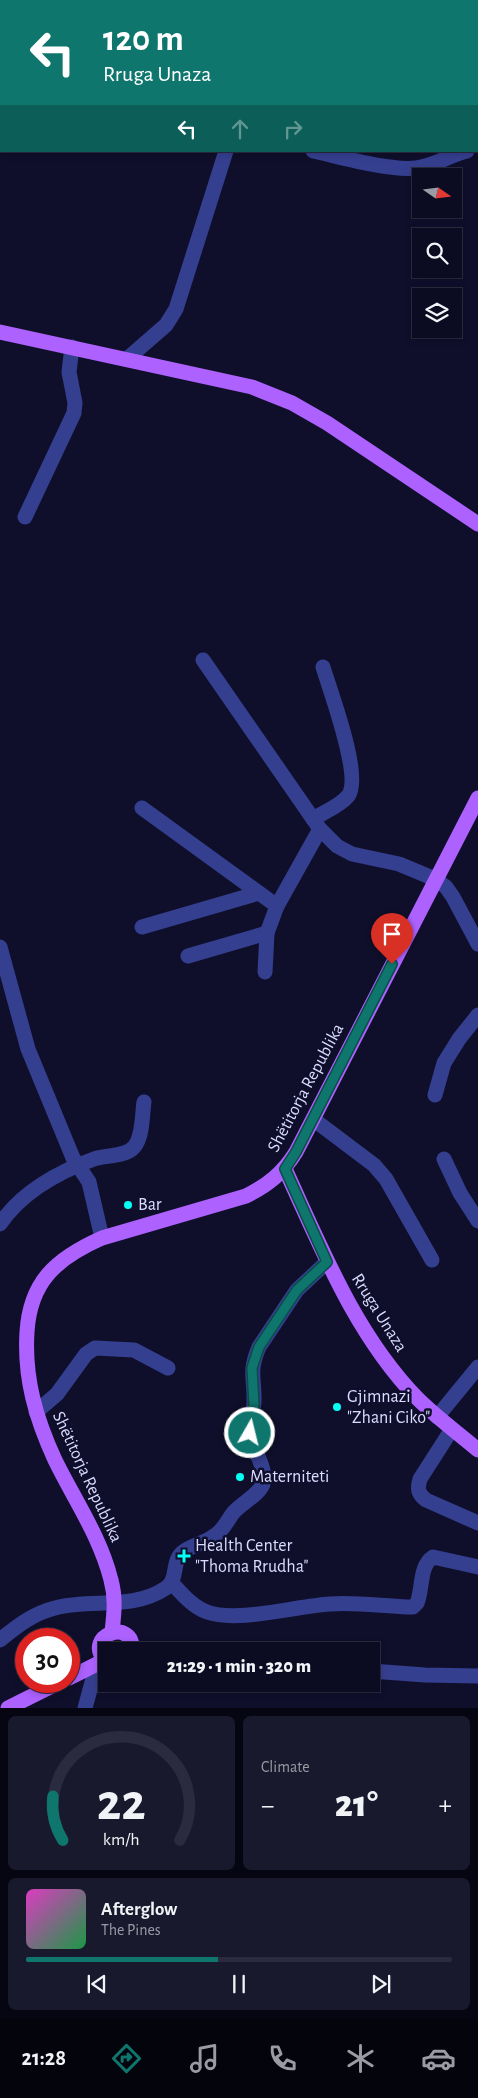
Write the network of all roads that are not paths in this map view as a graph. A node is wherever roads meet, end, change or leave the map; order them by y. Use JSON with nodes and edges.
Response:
{"nodes":[{"id":1,"x":226,"y":152,"type":"edge"},
{"id":2,"x":318,"y":152,"type":"edge"},
{"id":3,"x":464,"y":152,"type":"edge"},
{"id":4,"x":0,"y":332,"type":"edge"},
{"id":5,"x":72,"y":347,"type":"junction"},
{"id":6,"x":127,"y":358,"type":"junction"},
{"id":7,"x":25,"y":517,"type":"dead end"},
{"id":8,"x":478,"y":524,"type":"edge"},
{"id":9,"x":203,"y":660,"type":"dead end"},
{"id":10,"x":323,"y":667,"type":"dead end"},
{"id":11,"x":478,"y":798,"type":"edge"},
{"id":12,"x":142,"y":808,"type":"dead end"},
{"id":13,"x":317,"y":824,"type":"junction"},
{"id":14,"x":435,"y":879,"type":"junction"},
{"id":15,"x":259,"y":893,"type":"junction"},
{"id":16,"x":277,"y":906,"type":"junction"},
{"id":17,"x":142,"y":926,"type":"dead end"},
{"id":18,"x":266,"y":933,"type":"junction"},
{"id":19,"x":478,"y":944,"type":"edge"},
{"id":20,"x":0,"y":947,"type":"edge"},
{"id":21,"x":188,"y":956,"type":"dead end"},
{"id":22,"x":265,"y":972,"type":"dead end"},
{"id":23,"x":478,"y":1016,"type":"edge"},
{"id":24,"x":435,"y":1096,"type":"dead end"},
{"id":25,"x":144,"y":1102,"type":"dead end"},
{"id":26,"x":313,"y":1119,"type":"junction"},
{"id":27,"x":444,"y":1159,"type":"dead end"},
{"id":28,"x":79,"y":1166,"type":"junction"},
{"id":29,"x":285,"y":1169,"type":"junction"},
{"id":30,"x":478,"y":1221,"type":"edge"},
{"id":31,"x":0,"y":1224,"type":"edge"},
{"id":32,"x":102,"y":1238,"type":"junction"},
{"id":33,"x":432,"y":1260,"type":"dead end"},
{"id":34,"x":327,"y":1262,"type":"junction"},
{"id":35,"x":478,"y":1367,"type":"edge"},
{"id":36,"x":168,"y":1368,"type":"dead end"},
{"id":37,"x":36,"y":1412,"type":"junction"},
{"id":38,"x":437,"y":1417,"type":"junction"},
{"id":39,"x":452,"y":1429,"type":"junction"},
{"id":40,"x":478,"y":1450,"type":"edge"},
{"id":41,"x":478,"y":1523,"type":"edge"},
{"id":42,"x":478,"y":1567,"type":"edge"},
{"id":43,"x":172,"y":1583,"type":"junction"},
{"id":44,"x":115,"y":1604,"type":"junction"},
{"id":45,"x":112,"y":1632,"type":"junction"},
{"id":46,"x":0,"y":1640,"type":"edge"},
{"id":47,"x":101,"y":1642,"type":"edge"},
{"id":48,"x":131,"y":1642,"type":"edge"},
{"id":49,"x":98,"y":1664,"type":"edge"},
{"id":50,"x":380,"y":1672,"type":"edge"},
{"id":51,"x":80,"y":1673,"type":"edge"},
{"id":52,"x":98,"y":1675,"type":"edge"},
{"id":53,"x":478,"y":1676,"type":"edge"},
{"id":54,"x":38,"y":1693,"type":"edge"},
{"id":55,"x":8,"y":1708,"type":"edge"},
{"id":56,"x":85,"y":1708,"type":"edge"}],
"edges":[{"from":1,"to":6,"type":"street"},
{"from":2,"to":3,"type":"street"},
{"from":4,"to":5,"type":"main road"},
{"from":5,"to":6,"type":"main road"},
{"from":5,"to":7,"type":"street"},
{"from":6,"to":8,"type":"main road"},
{"from":9,"to":13,"type":"street"},
{"from":10,"to":13,"type":"street"},
{"from":11,"to":14,"type":"main road","name":"Shëtitorja Republika"},
{"from":12,"to":15,"type":"street"},
{"from":13,"to":14,"type":"street"},
{"from":13,"to":16,"type":"street"},
{"from":14,"to":19,"type":"street"},
{"from":14,"to":26,"type":"main road","name":"Shëtitorja Republika"},
{"from":15,"to":16,"type":"street"},
{"from":15,"to":17,"type":"street"},
{"from":16,"to":18,"type":"street"},
{"from":18,"to":21,"type":"street"},
{"from":18,"to":22,"type":"street"},
{"from":20,"to":28,"type":"street"},
{"from":23,"to":24,"type":"street"},
{"from":25,"to":28,"type":"street"},
{"from":26,"to":29,"type":"main road","name":"Shëtitorja Republika"},
{"from":26,"to":33,"type":"street"},
{"from":27,"to":30,"type":"street"},
{"from":28,"to":31,"type":"street"},
{"from":28,"to":32,"type":"street"},
{"from":29,"to":32,"type":"main road","name":"Shëtitorja Republika"},
{"from":29,"to":34,"type":"main road","name":"Rruga Unaza"},
{"from":32,"to":37,"type":"main road","name":"Shëtitorja Republika"},
{"from":34,"to":38,"type":"main road","name":"Rruga Unaza"},
{"from":34,"to":43,"type":"street"},
{"from":35,"to":38,"type":"street"},
{"from":36,"to":37,"type":"street"},
{"from":37,"to":44,"type":"main road","name":"Shëtitorja Republika"},
{"from":38,"to":39,"type":"main road","name":"Rruga Unaza"},
{"from":39,"to":40,"type":"main road","name":"Rruga Unaza"},
{"from":39,"to":41,"type":"street"},
{"from":42,"to":43,"type":"street"},
{"from":43,"to":44,"type":"street"},
{"from":44,"to":45,"type":"main road","name":"Shëtitorja Republika"},
{"from":44,"to":46,"type":"street"},
{"from":45,"to":47,"type":"main road"},
{"from":45,"to":48,"type":"main road"},
{"from":49,"to":51,"type":"main road"},
{"from":50,"to":53,"type":"street"},
{"from":52,"to":56,"type":"street"},
{"from":54,"to":55,"type":"main road"}]}
